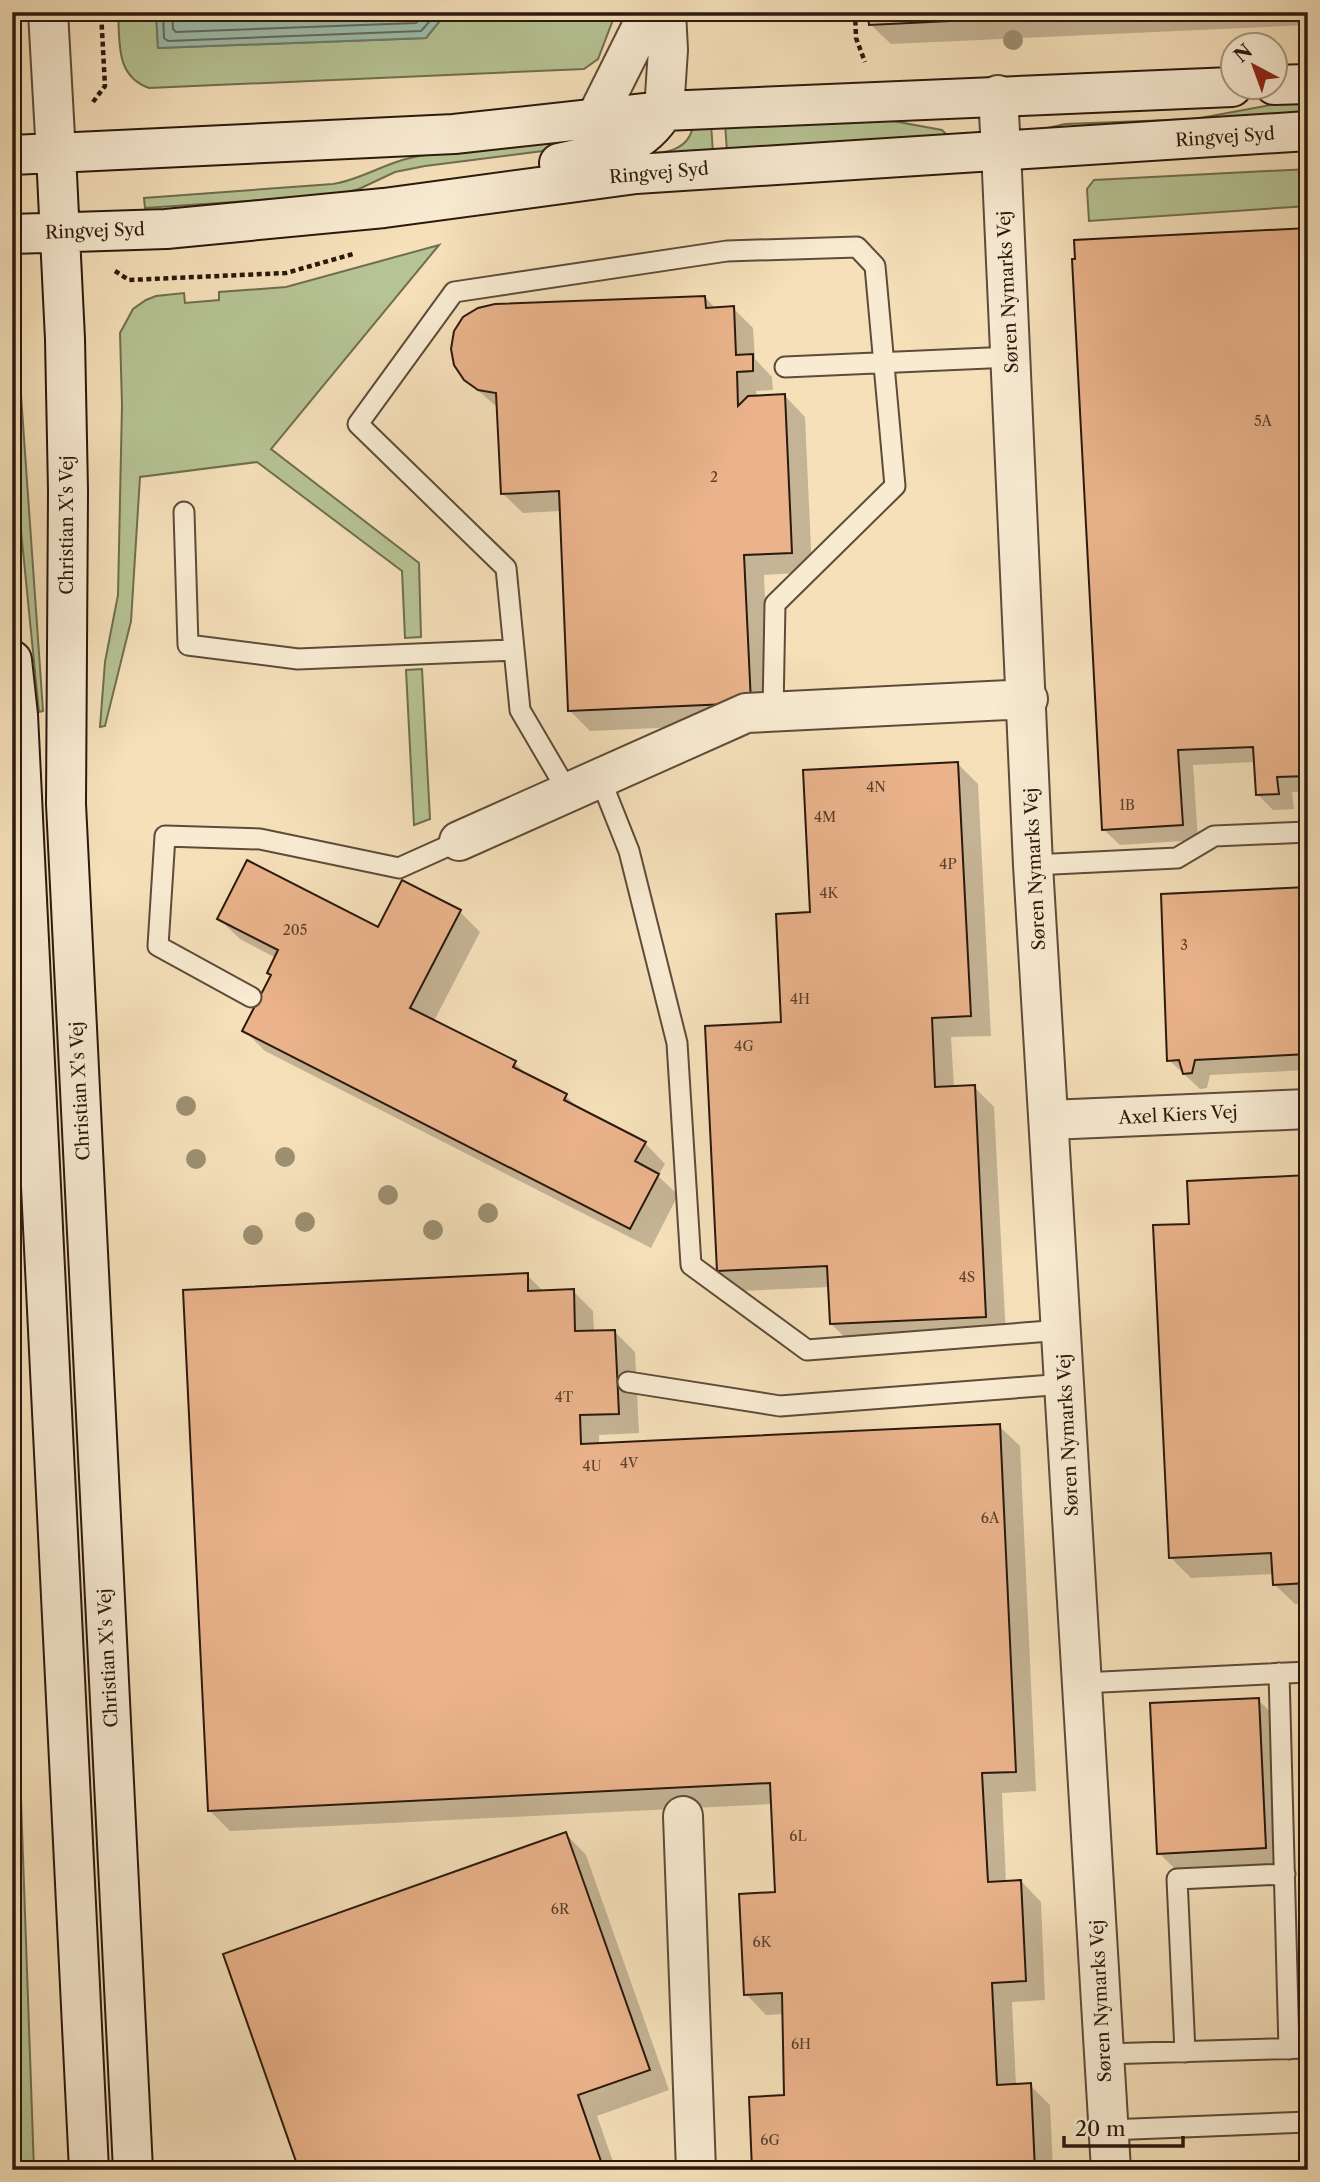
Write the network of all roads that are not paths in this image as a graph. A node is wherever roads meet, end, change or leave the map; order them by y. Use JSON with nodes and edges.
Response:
{"nodes":[{"id":1,"x":48,"y":12,"type":"edge"},
{"id":2,"x":649,"y":12,"type":"edge"},
{"id":3,"x":666,"y":12,"type":"edge"},
{"id":4,"x":1308,"y":84,"type":"edge"},
{"id":5,"x":1288,"y":85,"type":"edge"},
{"id":6,"x":1218,"y":88,"type":"edge"},
{"id":7,"x":998,"y":95,"type":"junction"},
{"id":8,"x":664,"y":111,"type":"junction"},
{"id":9,"x":597,"y":116,"type":"junction"},
{"id":10,"x":1308,"y":131,"type":"edge"},
{"id":11,"x":1002,"y":150,"type":"junction"},
{"id":12,"x":56,"y":154,"type":"junction"},
{"id":13,"x":12,"y":155,"type":"edge"},
{"id":14,"x":384,"y":208,"type":"junction"},
{"id":15,"x":60,"y":233,"type":"junction"},
{"id":16,"x":12,"y":234,"type":"edge"},
{"id":17,"x":1011,"y":357,"type":"junction"},
{"id":18,"x":884,"y":363,"type":"junction"},
{"id":19,"x":785,"y":367,"type":"dead end"},
{"id":20,"x":184,"y":512,"type":"dead end"},
{"id":21,"x":513,"y":650,"type":"junction"},
{"id":22,"x":12,"y":660,"type":"edge"},
{"id":23,"x":1028,"y":699,"type":"junction"},
{"id":24,"x":774,"y":711,"type":"junction"},
{"id":25,"x":584,"y":785,"type":"junction"},
{"id":26,"x":1308,"y":832,"type":"edge"},
{"id":27,"x":458,"y":841,"type":"joint"},
{"id":28,"x":1033,"y":865,"type":"junction"},
{"id":29,"x":251,"y":997,"type":"dead end"},
{"id":30,"x":1308,"y":1109,"type":"edge"},
{"id":31,"x":1049,"y":1120,"type":"junction"},
{"id":32,"x":1062,"y":1330,"type":"junction"},
{"id":33,"x":628,"y":1381,"type":"dead end"},
{"id":34,"x":1065,"y":1384,"type":"junction"},
{"id":35,"x":1308,"y":1672,"type":"edge"},
{"id":36,"x":1279,"y":1673,"type":"junction"},
{"id":37,"x":1082,"y":1683,"type":"junction"},
{"id":38,"x":683,"y":1816,"type":"dead end"},
{"id":39,"x":1284,"y":1874,"type":"junction"},
{"id":40,"x":1298,"y":2048,"type":"edge"},
{"id":41,"x":1185,"y":2052,"type":"junction"},
{"id":42,"x":1104,"y":2054,"type":"junction"},
{"id":43,"x":1308,"y":2122,"type":"edge"},
{"id":44,"x":1108,"y":2130,"type":"junction"},
{"id":45,"x":89,"y":2170,"type":"edge"},
{"id":46,"x":133,"y":2170,"type":"edge"},
{"id":47,"x":696,"y":2170,"type":"edge"},
{"id":48,"x":1111,"y":2170,"type":"edge"}],
"edges":[{"from":1,"to":12,"type":"main road","name":"Christian X's Vej"},
{"from":2,"to":9,"type":"main road"},
{"from":3,"to":8,"type":"main road"},
{"from":4,"to":5,"type":"main road"},
{"from":6,"to":7,"type":"main road"},
{"from":7,"to":8,"type":"main road"},
{"from":7,"to":11,"type":"main road","name":"Søren Nymarks Vej"},
{"from":8,"to":9,"type":"main road"},
{"from":8,"to":14,"type":"main road"},
{"from":9,"to":12,"type":"main road"},
{"from":10,"to":11,"type":"main road","name":"Ringvej Syd"},
{"from":11,"to":14,"type":"main road","name":"Ringvej Syd"},
{"from":11,"to":17,"type":"main road","name":"Søren Nymarks Vej"},
{"from":12,"to":13,"type":"main road"},
{"from":12,"to":15,"type":"main road","name":"Christian X's Vej"},
{"from":14,"to":15,"type":"main road","name":"Ringvej Syd"},
{"from":15,"to":16,"type":"main road","name":"Ringvej Syd"},
{"from":15,"to":46,"type":"main road","name":"Christian X's Vej"},
{"from":17,"to":18,"type":"lane"},
{"from":17,"to":23,"type":"main road","name":"Søren Nymarks Vej"},
{"from":18,"to":19,"type":"lane"},
{"from":18,"to":21,"type":"lane"},
{"from":18,"to":24,"type":"lane"},
{"from":20,"to":21,"type":"lane"},
{"from":21,"to":25,"type":"lane"},
{"from":22,"to":45,"type":"main road"},
{"from":23,"to":24,"type":"main road"},
{"from":23,"to":28,"type":"main road","name":"Søren Nymarks Vej"},
{"from":24,"to":25,"type":"main road"},
{"from":25,"to":27,"type":"main road"},
{"from":25,"to":32,"type":"lane"},
{"from":26,"to":28,"type":"lane"},
{"from":27,"to":29,"type":"lane"},
{"from":28,"to":31,"type":"main road","name":"Søren Nymarks Vej"},
{"from":30,"to":31,"type":"main road","name":"Axel Kiers Vej"},
{"from":31,"to":32,"type":"main road","name":"Søren Nymarks Vej"},
{"from":32,"to":34,"type":"main road","name":"Søren Nymarks Vej"},
{"from":33,"to":34,"type":"lane"},
{"from":34,"to":37,"type":"main road","name":"Søren Nymarks Vej"},
{"from":35,"to":36,"type":"lane"},
{"from":36,"to":37,"type":"lane"},
{"from":36,"to":39,"type":"lane"},
{"from":37,"to":42,"type":"main road","name":"Søren Nymarks Vej"},
{"from":38,"to":47,"type":"main road"},
{"from":39,"to":40,"type":"lane"},
{"from":39,"to":41,"type":"lane"},
{"from":40,"to":41,"type":"lane"},
{"from":41,"to":42,"type":"lane"},
{"from":42,"to":44,"type":"main road","name":"Søren Nymarks Vej"},
{"from":43,"to":44,"type":"lane"},
{"from":44,"to":48,"type":"main road","name":"Søren Nymarks Vej"}]}
